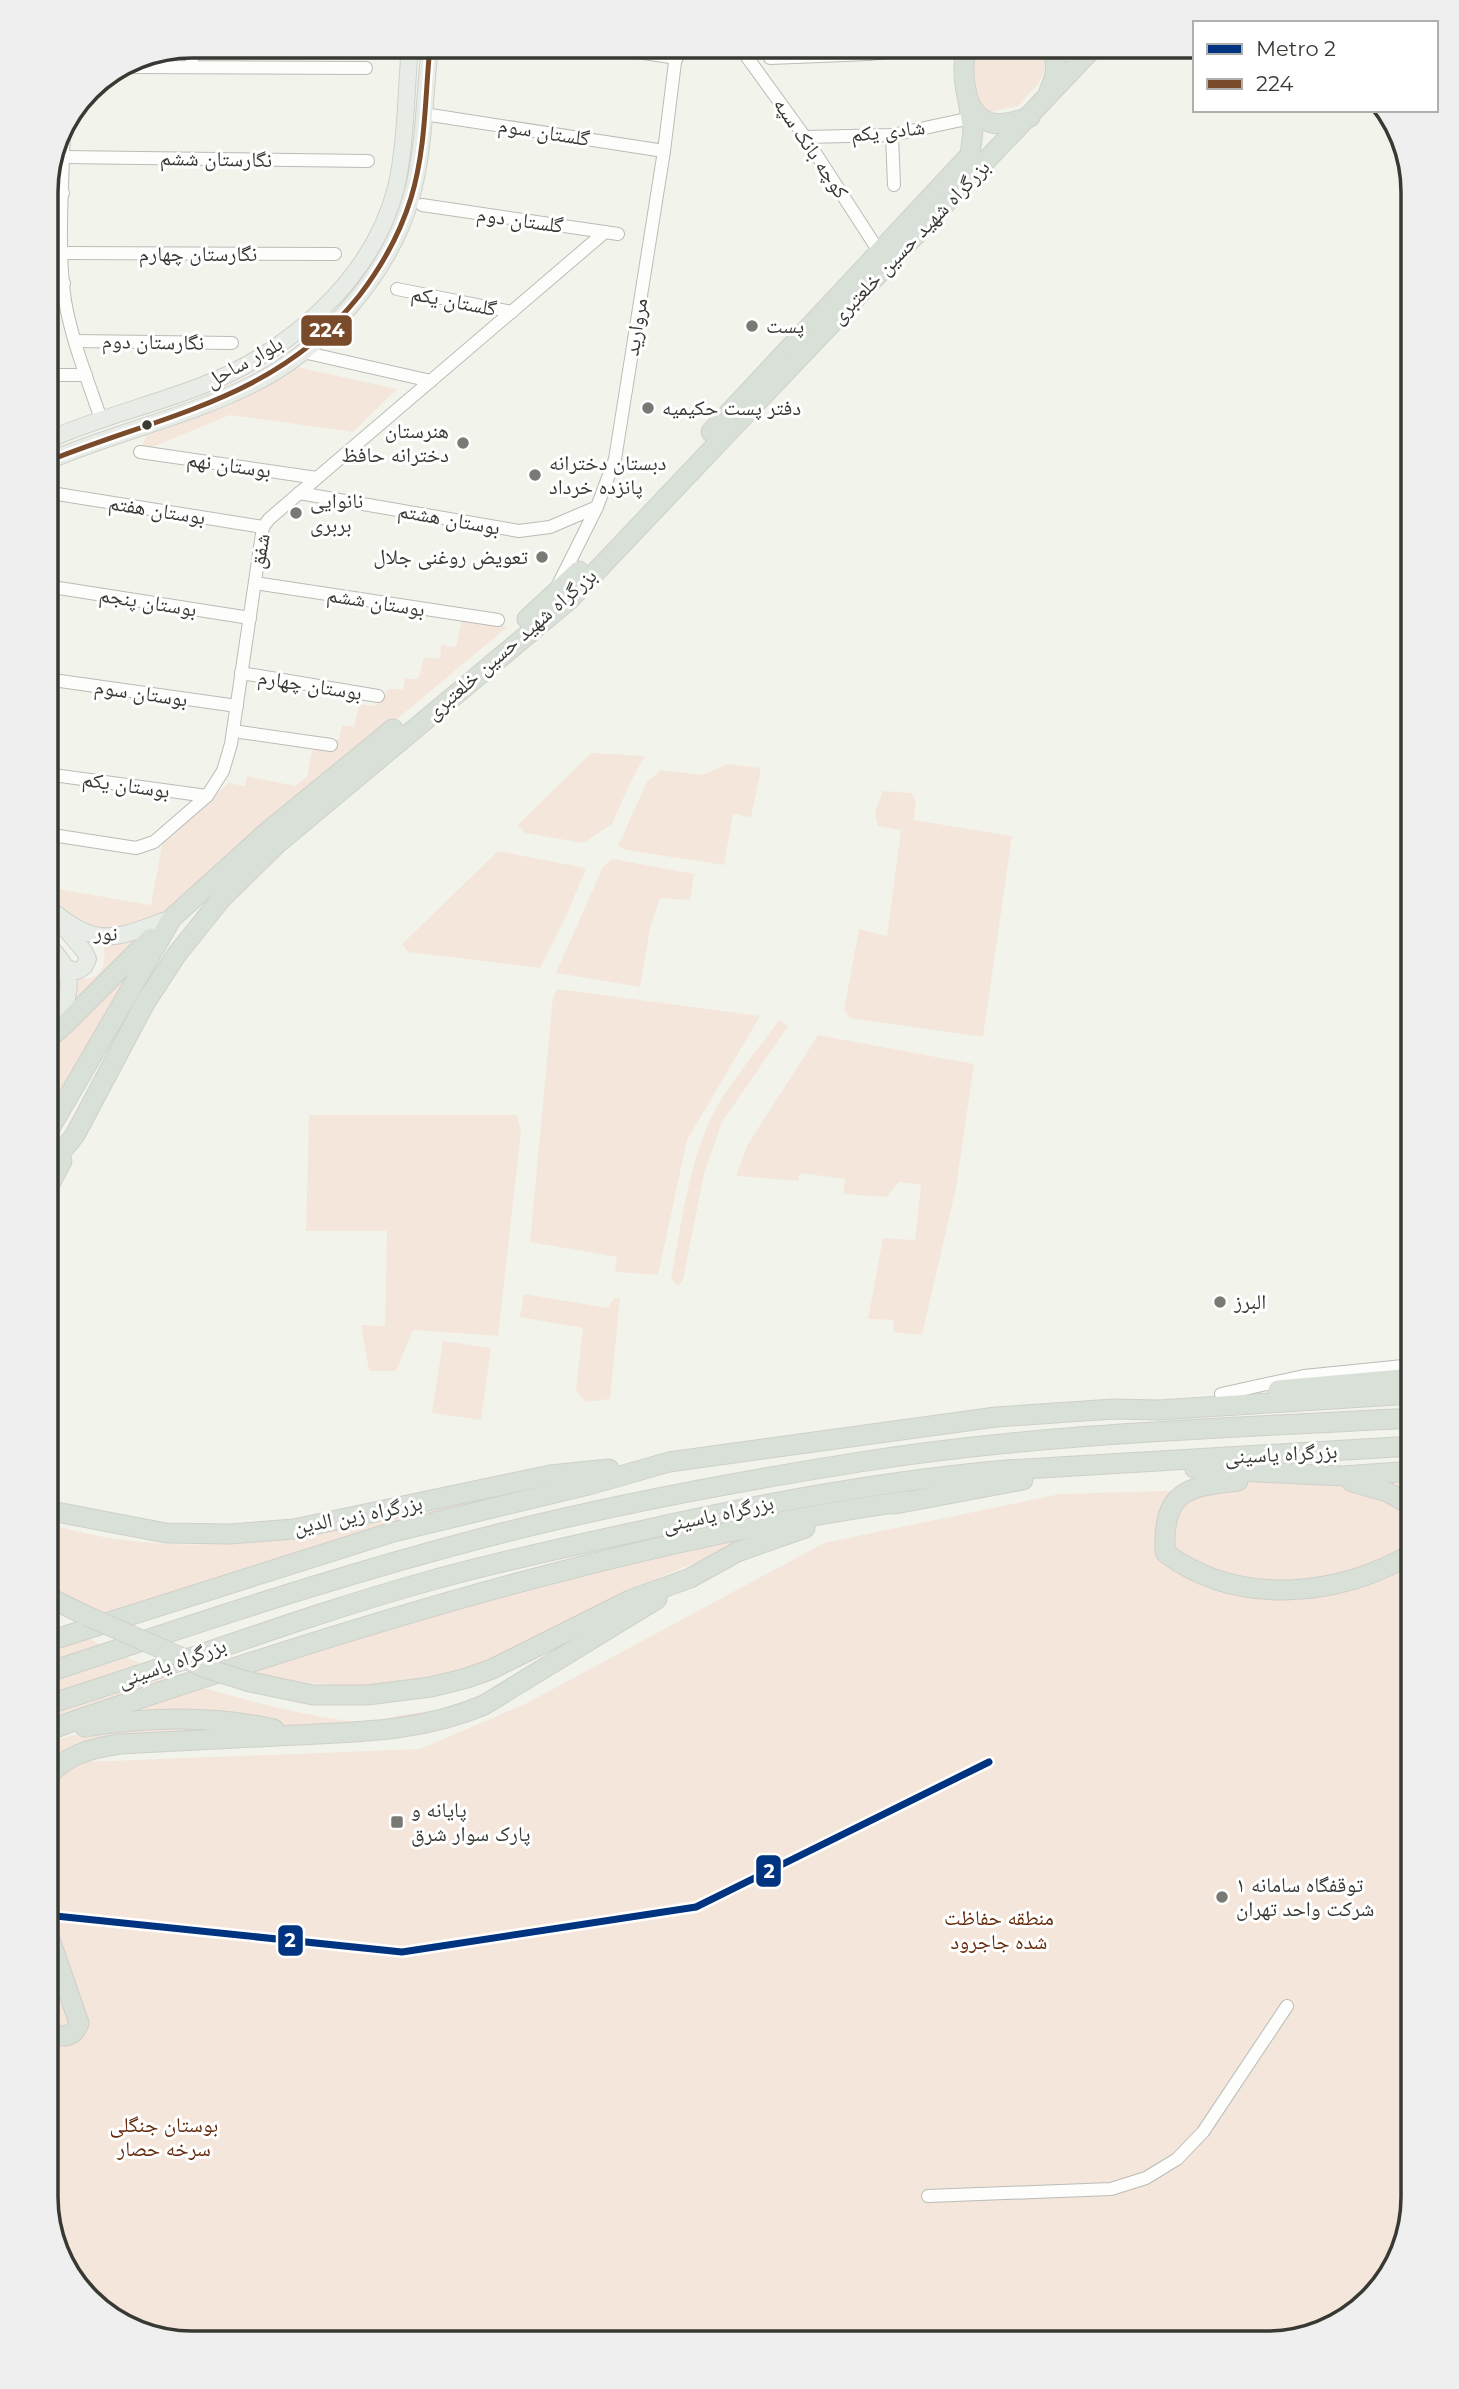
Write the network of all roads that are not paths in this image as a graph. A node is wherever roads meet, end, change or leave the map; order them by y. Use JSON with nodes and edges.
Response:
{"nodes":[{"id":1,"x":192,"y":58,"type":"edge"},
{"id":2,"x":409,"y":58,"type":"edge"},
{"id":3,"x":429,"y":58,"type":"edge"},
{"id":4,"x":676,"y":58,"type":"edge"},
{"id":5,"x":748,"y":58,"type":"edge"},
{"id":6,"x":961,"y":58,"type":"edge"},
{"id":7,"x":964,"y":58,"type":"edge"},
{"id":8,"x":1056,"y":58,"type":"edge"},
{"id":9,"x":1084,"y":58,"type":"edge"},
{"id":10,"x":145,"y":66,"type":"edge"},
{"id":11,"x":962,"y":66,"type":"junction"},
{"id":12,"x":192,"y":67,"type":"junction"},
{"id":13,"x":366,"y":68,"type":"dead end"},
{"id":14,"x":966,"y":89,"type":"junction"},
{"id":15,"x":1044,"y":101,"type":"junction"},
{"id":16,"x":424,"y":114,"type":"junction"},
{"id":17,"x":1030,"y":117,"type":"junction"},
{"id":18,"x":971,"y":118,"type":"junction"},
{"id":19,"x":892,"y":135,"type":"junction"},
{"id":20,"x":805,"y":137,"type":"junction"},
{"id":21,"x":664,"y":151,"type":"junction"},
{"id":22,"x":64,"y":152,"type":"edge"},
{"id":23,"x":64,"y":157,"type":"junction"},
{"id":24,"x":368,"y":161,"type":"dead end"},
{"id":25,"x":894,"y":185,"type":"dead end"},
{"id":26,"x":58,"y":193,"type":"edge"},
{"id":27,"x":63,"y":193,"type":"junction"},
{"id":28,"x":422,"y":205,"type":"dead end"},
{"id":29,"x":612,"y":233,"type":"joint"},
{"id":30,"x":62,"y":253,"type":"junction"},
{"id":31,"x":880,"y":253,"type":"junction"},
{"id":32,"x":335,"y":254,"type":"dead end"},
{"id":33,"x":58,"y":283,"type":"edge"},
{"id":34,"x":64,"y":283,"type":"junction"},
{"id":35,"x":397,"y":289,"type":"dead end"},
{"id":36,"x":512,"y":312,"type":"junction"},
{"id":37,"x":75,"y":341,"type":"junction"},
{"id":38,"x":232,"y":343,"type":"dead end"},
{"id":39,"x":279,"y":347,"type":"junction"},
{"id":40,"x":303,"y":352,"type":"junction"},
{"id":41,"x":58,"y":375,"type":"edge"},
{"id":42,"x":86,"y":375,"type":"junction"},
{"id":43,"x":431,"y":381,"type":"junction"},
{"id":44,"x":101,"y":419,"type":"junction"},
{"id":45,"x":58,"y":436,"type":"edge"},
{"id":46,"x":140,"y":452,"type":"dead end"},
{"id":47,"x":58,"y":457,"type":"edge"},
{"id":48,"x":317,"y":478,"type":"junction"},
{"id":49,"x":299,"y":493,"type":"junction"},
{"id":50,"x":58,"y":494,"type":"edge"},
{"id":51,"x":597,"y":507,"type":"junction"},
{"id":52,"x":263,"y":527,"type":"junction"},
{"id":53,"x":255,"y":583,"type":"junction"},
{"id":54,"x":58,"y":588,"type":"edge"},
{"id":55,"x":553,"y":595,"type":"junction"},
{"id":56,"x":250,"y":618,"type":"junction"},
{"id":57,"x":498,"y":620,"type":"dead end"},
{"id":58,"x":241,"y":673,"type":"junction"},
{"id":59,"x":58,"y":681,"type":"edge"},
{"id":60,"x":378,"y":696,"type":"dead end"},
{"id":61,"x":236,"y":706,"type":"junction"},
{"id":62,"x":233,"y":731,"type":"junction"},
{"id":63,"x":331,"y":746,"type":"dead end"},
{"id":64,"x":58,"y":776,"type":"edge"},
{"id":65,"x":207,"y":796,"type":"junction"},
{"id":66,"x":58,"y":836,"type":"edge"},
{"id":67,"x":58,"y":916,"type":"edge"},
{"id":68,"x":172,"y":918,"type":"junction"},
{"id":69,"x":58,"y":920,"type":"edge"},
{"id":70,"x":58,"y":958,"type":"edge"},
{"id":71,"x":66,"y":968,"type":"junction"},
{"id":72,"x":58,"y":1019,"type":"edge"},
{"id":73,"x":58,"y":1029,"type":"edge"},
{"id":74,"x":58,"y":1114,"type":"edge"},
{"id":75,"x":75,"y":1135,"type":"junction"},
{"id":76,"x":58,"y":1156,"type":"edge"},
{"id":77,"x":58,"y":1168,"type":"edge"},
{"id":78,"x":1401,"y":1366,"type":"edge"},
{"id":79,"x":1401,"y":1379,"type":"edge"},
{"id":80,"x":1221,"y":1394,"type":"junction"},
{"id":81,"x":1401,"y":1395,"type":"edge"},
{"id":82,"x":1114,"y":1409,"type":"junction"},
{"id":83,"x":1401,"y":1419,"type":"edge"},
{"id":84,"x":1401,"y":1447,"type":"edge"},
{"id":85,"x":669,"y":1462,"type":"junction"},
{"id":86,"x":1100,"y":1465,"type":"junction"},
{"id":87,"x":1078,"y":1466,"type":"junction"},
{"id":88,"x":1288,"y":1474,"type":"junction"},
{"id":89,"x":1401,"y":1475,"type":"edge"},
{"id":90,"x":1327,"y":1476,"type":"junction"},
{"id":91,"x":1401,"y":1500,"type":"edge"},
{"id":92,"x":907,"y":1501,"type":"junction"},
{"id":93,"x":58,"y":1507,"type":"edge"},
{"id":94,"x":58,"y":1513,"type":"edge"},
{"id":95,"x":73,"y":1516,"type":"junction"},
{"id":96,"x":1401,"y":1560,"type":"edge"},
{"id":97,"x":690,"y":1578,"type":"junction"},
{"id":98,"x":58,"y":1602,"type":"edge"},
{"id":99,"x":58,"y":1638,"type":"edge"},
{"id":100,"x":58,"y":1669,"type":"edge"},
{"id":101,"x":58,"y":1700,"type":"edge"},
{"id":102,"x":58,"y":1729,"type":"edge"},
{"id":103,"x":58,"y":1731,"type":"edge"},
{"id":104,"x":298,"y":1735,"type":"junction"},
{"id":105,"x":58,"y":1768,"type":"edge"},
{"id":106,"x":58,"y":1962,"type":"edge"},
{"id":107,"x":1287,"y":2006,"type":"dead end"},
{"id":108,"x":58,"y":2036,"type":"edge"},
{"id":109,"x":928,"y":2196,"type":"dead end"}],
"edges":[{"from":1,"to":12,"type":"street"},
{"from":2,"to":39,"type":"main road","name":"بلوار ساحل"},
{"from":3,"to":16,"type":"main road","name":"بلوار ساحل"},
{"from":4,"to":21,"type":"street","name":"مروارید"},
{"from":5,"to":20,"type":"street","name":"کوچه بانک سپه"},
{"from":6,"to":11,"type":"main road"},
{"from":7,"to":11,"type":"highway"},
{"from":8,"to":15,"type":"highway"},
{"from":9,"to":15,"type":"highway","name":"بزرگراه شهید حسین خلعتبری"},
{"from":10,"to":12,"type":"street"},
{"from":11,"to":14,"type":"highway","name":"بزرگراه شهید حسین خلعتبری"},
{"from":12,"to":13,"type":"street"},
{"from":14,"to":17,"type":"highway"},
{"from":14,"to":18,"type":"highway","name":"بزرگراه شهید حسین خلعتبری"},
{"from":15,"to":17,"type":"highway","name":"بزرگراه شهید حسین خلعتبری"},
{"from":16,"to":21,"type":"street","name":"گلستان سوم"},
{"from":16,"to":40,"type":"main road","name":"بلوار ساحل"},
{"from":17,"to":75,"type":"highway","name":"بزرگراه شهید حسین خلعتبری"},
{"from":18,"to":19,"type":"street","name":"شادی یکم"},
{"from":18,"to":31,"type":"highway","name":"بزرگراه شهید حسین خلعتبری"},
{"from":19,"to":20,"type":"street","name":"شادی یکم"},
{"from":19,"to":25,"type":"street"},
{"from":20,"to":31,"type":"street","name":"کوچه بانک سپه"},
{"from":21,"to":51,"type":"street","name":"مروارید"},
{"from":22,"to":23,"type":"street"},
{"from":23,"to":24,"type":"street","name":"نگارستان ششم"},
{"from":23,"to":27,"type":"street"},
{"from":26,"to":27,"type":"street"},
{"from":27,"to":30,"type":"street"},
{"from":28,"to":29,"type":"street","name":"گلستان دوم"},
{"from":29,"to":36,"type":"street","name":"شفق"},
{"from":30,"to":32,"type":"street","name":"نگارستان چهارم"},
{"from":30,"to":34,"type":"street"},
{"from":31,"to":55,"type":"highway","name":"بزرگراه شهید حسین خلعتبری"},
{"from":33,"to":34,"type":"street"},
{"from":34,"to":37,"type":"street"},
{"from":35,"to":36,"type":"street","name":"گلستان یکم"},
{"from":36,"to":43,"type":"street","name":"شفق"},
{"from":37,"to":38,"type":"street","name":"نگارستان دوم"},
{"from":37,"to":42,"type":"street"},
{"from":39,"to":40,"type":"main road"},
{"from":39,"to":44,"type":"main road","name":"بلوار ساحل"},
{"from":40,"to":43,"type":"street"},
{"from":40,"to":47,"type":"main road","name":"بلوار ساحل"},
{"from":41,"to":42,"type":"street"},
{"from":42,"to":44,"type":"street"},
{"from":43,"to":48,"type":"street","name":"شفق"},
{"from":44,"to":45,"type":"main road","name":"بلوار ساحل"},
{"from":46,"to":48,"type":"street","name":"بوستان نهم"},
{"from":48,"to":49,"type":"street","name":"شفق"},
{"from":49,"to":51,"type":"street","name":"بوستان هشتم"},
{"from":49,"to":52,"type":"street","name":"شفق"},
{"from":50,"to":52,"type":"street","name":"بوستان هفتم"},
{"from":51,"to":55,"type":"street","name":"مروارید"},
{"from":52,"to":53,"type":"street","name":"شفق"},
{"from":53,"to":56,"type":"street","name":"شفق"},
{"from":53,"to":57,"type":"street","name":"بوستان ششم"},
{"from":54,"to":56,"type":"street","name":"بوستان پنجم"},
{"from":55,"to":68,"type":"highway","name":"بزرگراه شهید حسین خلعتبری"},
{"from":56,"to":58,"type":"street","name":"شفق"},
{"from":58,"to":60,"type":"street","name":"بوستان چهارم"},
{"from":58,"to":61,"type":"street","name":"شفق"},
{"from":59,"to":61,"type":"street","name":"بوستان سوم"},
{"from":61,"to":62,"type":"street","name":"شفق"},
{"from":62,"to":63,"type":"street"},
{"from":62,"to":65,"type":"street","name":"شفق"},
{"from":64,"to":65,"type":"street","name":"بوستان یکم"},
{"from":65,"to":66,"type":"street","name":"شفق"},
{"from":67,"to":68,"type":"main road","name":"نور"},
{"from":68,"to":73,"type":"highway"},
{"from":68,"to":74,"type":"highway","name":"بزرگراه شهید حسین خلعتبری"},
{"from":69,"to":71,"type":"main road"},
{"from":70,"to":71,"type":"main road"},
{"from":71,"to":72,"type":"main road"},
{"from":75,"to":76,"type":"highway","name":"بزرگراه شهید حسین خلعتبری"},
{"from":75,"to":77,"type":"highway"},
{"from":78,"to":80,"type":"street"},
{"from":79,"to":80,"type":"highway"},
{"from":80,"to":82,"type":"highway"},
{"from":81,"to":82,"type":"highway"},
{"from":82,"to":85,"type":"highway"},
{"from":83,"to":100,"type":"highway","name":"بزرگراه یاسینی"},
{"from":84,"to":86,"type":"highway","name":"بزرگراه یاسینی"},
{"from":85,"to":95,"type":"highway","name":"بزرگراه زین الدین"},
{"from":85,"to":99,"type":"highway"},
{"from":86,"to":87,"type":"highway","name":"بزرگراه یاسینی"},
{"from":86,"to":88,"type":"highway"},
{"from":87,"to":92,"type":"highway"},
{"from":87,"to":101,"type":"highway","name":"بزرگراه یاسینی"},
{"from":88,"to":90,"type":"highway"},
{"from":88,"to":96,"type":"highway"},
{"from":89,"to":90,"type":"highway"},
{"from":90,"to":91,"type":"highway"},
{"from":92,"to":97,"type":"highway"},
{"from":92,"to":102,"type":"highway"},
{"from":93,"to":95,"type":"highway"},
{"from":94,"to":95,"type":"highway","name":"بزرگراه زین الدین"},
{"from":97,"to":98,"type":"highway","bridge":true},
{"from":97,"to":104,"type":"highway"},
{"from":103,"to":104,"type":"highway"},
{"from":104,"to":105,"type":"highway"},
{"from":106,"to":108,"type":"highway"},
{"from":107,"to":109,"type":"street"}]}
